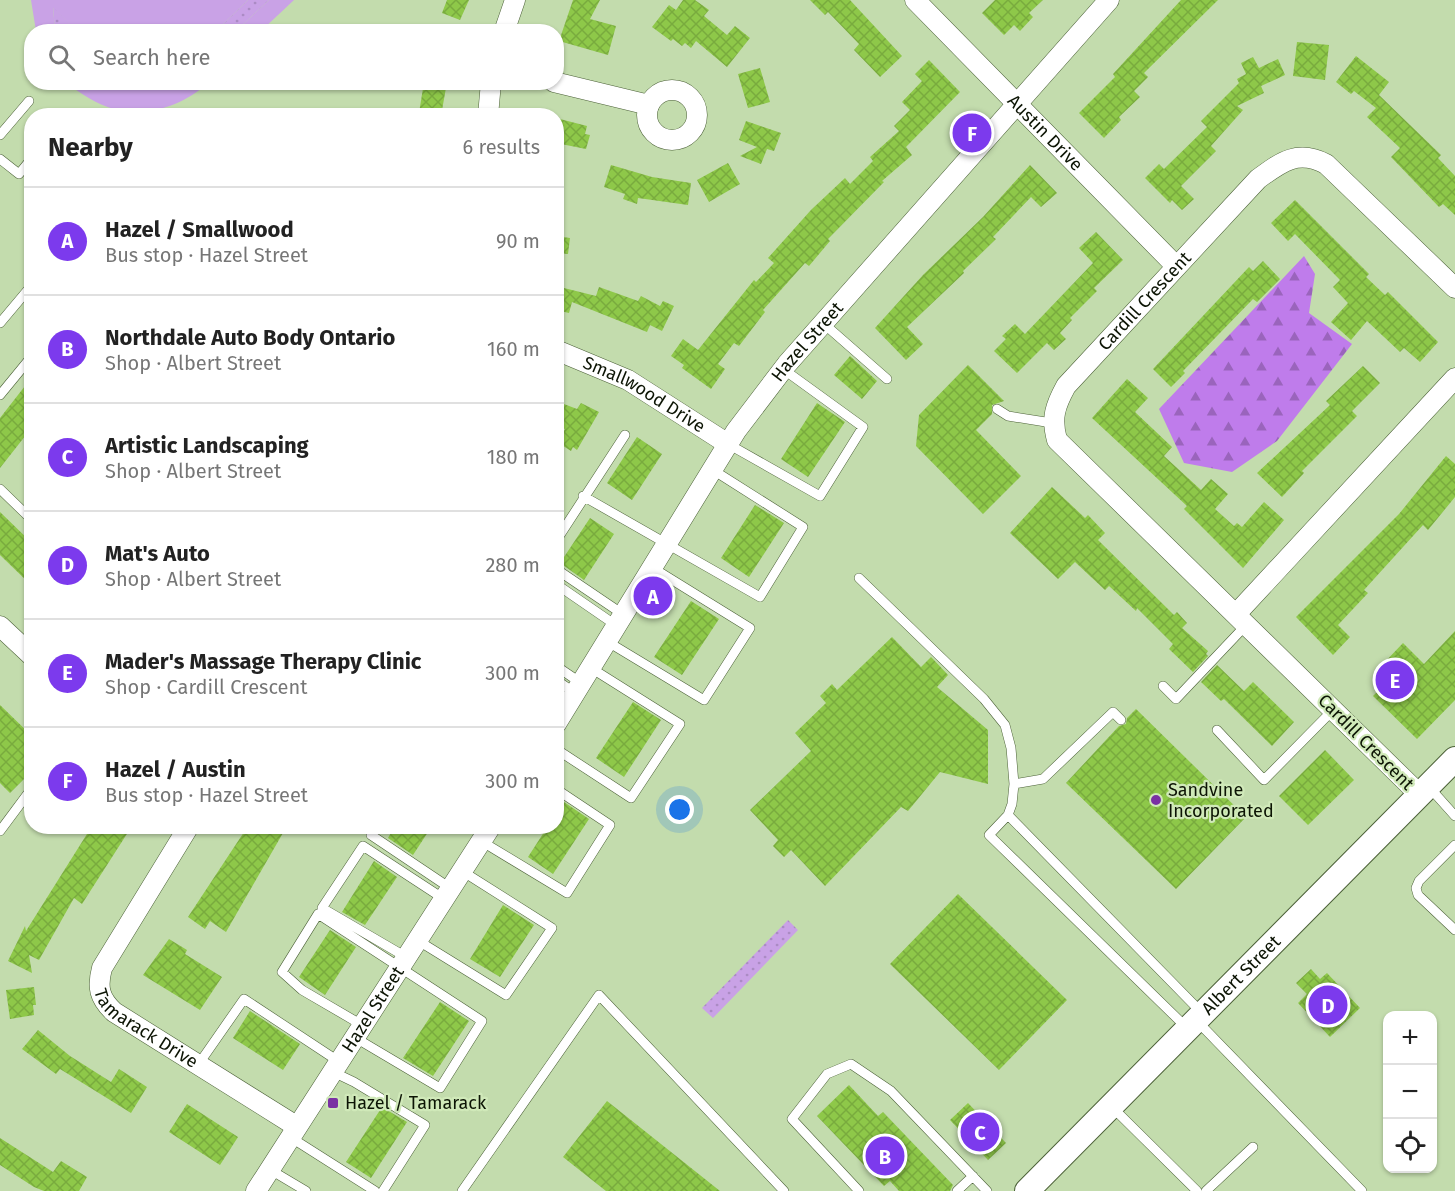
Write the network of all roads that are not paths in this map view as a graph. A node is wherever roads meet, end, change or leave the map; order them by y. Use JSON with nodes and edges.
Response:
{"nodes":[{"id":1,"x":515,"y":0,"type":"edge"},
{"id":2,"x":915,"y":0,"type":"edge"},
{"id":3,"x":1110,"y":0,"type":"edge"},
{"id":4,"x":507,"y":24,"type":"edge"},
{"id":5,"x":564,"y":84,"type":"edge"},
{"id":6,"x":490,"y":90,"type":"edge"},
{"id":7,"x":29,"y":101,"type":"dead end"},
{"id":8,"x":1016,"y":103,"type":"junction"},
{"id":9,"x":649,"y":105,"type":"dead end"},
{"id":10,"x":489,"y":108,"type":"edge"},
{"id":11,"x":0,"y":135,"type":"edge"},
{"id":12,"x":0,"y":159,"type":"edge"},
{"id":13,"x":24,"y":168,"type":"edge"},
{"id":14,"x":1176,"y":266,"type":"junction"},
{"id":15,"x":1455,"y":288,"type":"edge"},
{"id":16,"x":24,"y":294,"type":"edge"},
{"id":17,"x":823,"y":322,"type":"junction"},
{"id":18,"x":0,"y":323,"type":"edge"},
{"id":19,"x":564,"y":353,"type":"edge"},
{"id":20,"x":24,"y":366,"type":"edge"},
{"id":21,"x":783,"y":369,"type":"junction"},
{"id":22,"x":1455,"y":378,"type":"edge"},
{"id":23,"x":887,"y":379,"type":"dead end"},
{"id":24,"x":0,"y":395,"type":"edge"},
{"id":25,"x":997,"y":409,"type":"dead end"},
{"id":26,"x":1052,"y":423,"type":"junction"},
{"id":27,"x":626,"y":435,"type":"dead end"},
{"id":28,"x":728,"y":444,"type":"junction"},
{"id":29,"x":713,"y":470,"type":"junction"},
{"id":30,"x":0,"y":489,"type":"edge"},
{"id":31,"x":583,"y":496,"type":"junction"},
{"id":32,"x":24,"y":512,"type":"edge"},
{"id":33,"x":564,"y":528,"type":"edge"},
{"id":34,"x":667,"y":543,"type":"junction"},
{"id":35,"x":653,"y":568,"type":"junction"},
{"id":36,"x":564,"y":577,"type":"edge"},
{"id":37,"x":859,"y":578,"type":"dead end"},
{"id":38,"x":564,"y":589,"type":"edge"},
{"id":39,"x":1242,"y":618,"type":"junction"},
{"id":40,"x":0,"y":626,"type":"edge"},
{"id":41,"x":616,"y":628,"type":"junction"},
{"id":42,"x":24,"y":648,"type":"edge"},
{"id":43,"x":564,"y":671,"type":"edge"},
{"id":44,"x":564,"y":680,"type":"edge"},
{"id":45,"x":582,"y":681,"type":"junction"},
{"id":46,"x":1163,"y":686,"type":"dead end"},
{"id":47,"x":1333,"y":710,"type":"junction"},
{"id":48,"x":564,"y":711,"type":"edge"},
{"id":49,"x":1121,"y":720,"type":"dead end"},
{"id":50,"x":1217,"y":730,"type":"dead end"},
{"id":51,"x":564,"y":754,"type":"edge"},
{"id":52,"x":1455,"y":759,"type":"edge"},
{"id":53,"x":1014,"y":784,"type":"junction"},
{"id":54,"x":1424,"y":790,"type":"junction"},
{"id":55,"x":564,"y":794,"type":"edge"},
{"id":56,"x":24,"y":799,"type":"edge"},
{"id":57,"x":1008,"y":814,"type":"junction"},
{"id":58,"x":1455,"y":816,"type":"edge"},
{"id":59,"x":0,"y":831,"type":"edge"},
{"id":60,"x":184,"y":834,"type":"edge"},
{"id":61,"x":372,"y":834,"type":"edge"},
{"id":62,"x":483,"y":834,"type":"edge"},
{"id":63,"x":489,"y":834,"type":"edge"},
{"id":64,"x":1455,"y":845,"type":"edge"},
{"id":65,"x":462,"y":871,"type":"junction"},
{"id":66,"x":447,"y":893,"type":"junction"},
{"id":67,"x":1455,"y":930,"type":"edge"},
{"id":68,"x":417,"y":940,"type":"junction"},
{"id":69,"x":402,"y":962,"type":"junction"},
{"id":70,"x":1195,"y":1020,"type":"junction"},
{"id":71,"x":358,"y":1031,"type":"junction"},
{"id":72,"x":198,"y":1065,"type":"junction"},
{"id":73,"x":334,"y":1066,"type":"junction"},
{"id":74,"x":1111,"y":1106,"type":"junction"},
{"id":75,"x":293,"y":1131,"type":"junction"},
{"id":76,"x":1253,"y":1147,"type":"dead end"},
{"id":77,"x":269,"y":1169,"type":"junction"},
{"id":78,"x":973,"y":1176,"type":"junction"},
{"id":79,"x":256,"y":1191,"type":"edge"},
{"id":80,"x":306,"y":1191,"type":"edge"},
{"id":81,"x":375,"y":1191,"type":"edge"},
{"id":82,"x":383,"y":1191,"type":"edge"},
{"id":83,"x":462,"y":1191,"type":"edge"},
{"id":84,"x":784,"y":1191,"type":"edge"},
{"id":85,"x":859,"y":1191,"type":"edge"},
{"id":86,"x":957,"y":1191,"type":"edge"},
{"id":87,"x":987,"y":1191,"type":"edge"},
{"id":88,"x":1027,"y":1191,"type":"edge"},
{"id":89,"x":1197,"y":1191,"type":"edge"},
{"id":90,"x":1206,"y":1191,"type":"edge"},
{"id":91,"x":1362,"y":1191,"type":"edge"}],
"edges":[{"from":1,"to":4,"type":"street"},
{"from":2,"to":8,"type":"street","name":"Austin Drive"},
{"from":3,"to":8,"type":"street","name":"Hazel Street"},
{"from":5,"to":9,"type":"street"},
{"from":6,"to":10,"type":"street"},
{"from":7,"to":11,"type":"lane"},
{"from":8,"to":14,"type":"street","name":"Austin Drive"},
{"from":8,"to":17,"type":"street","name":"Hazel Street"},
{"from":12,"to":13,"type":"lane"},
{"from":14,"to":15,"type":"street","name":"Cardill Crescent"},
{"from":14,"to":26,"type":"street","name":"Cardill Crescent"},
{"from":16,"to":18,"type":"lane"},
{"from":17,"to":21,"type":"street","name":"Hazel Street"},
{"from":17,"to":23,"type":"lane"},
{"from":19,"to":28,"type":"street","name":"Smallwood Drive"},
{"from":20,"to":24,"type":"lane"},
{"from":21,"to":28,"type":"street","name":"Hazel Street"},
{"from":21,"to":28,"type":"lane"},
{"from":22,"to":39,"type":"street"},
{"from":25,"to":26,"type":"lane"},
{"from":26,"to":39,"type":"street","name":"Cardill Crescent"},
{"from":27,"to":31,"type":"lane"},
{"from":28,"to":29,"type":"street","name":"Hazel Street"},
{"from":29,"to":34,"type":"street","name":"Hazel Street"},
{"from":29,"to":34,"type":"lane"},
{"from":30,"to":32,"type":"lane"},
{"from":31,"to":33,"type":"lane"},
{"from":31,"to":34,"type":"lane"},
{"from":34,"to":35,"type":"street","name":"Hazel Street"},
{"from":35,"to":41,"type":"street","name":"Hazel Street"},
{"from":35,"to":41,"type":"lane"},
{"from":36,"to":41,"type":"lane"},
{"from":37,"to":53,"type":"lane"},
{"from":38,"to":41,"type":"lane"},
{"from":39,"to":46,"type":"lane"},
{"from":39,"to":47,"type":"street","name":"Cardill Crescent"},
{"from":40,"to":42,"type":"street"},
{"from":41,"to":45,"type":"street","name":"Hazel Street"},
{"from":43,"to":45,"type":"lane"},
{"from":44,"to":45,"type":"lane"},
{"from":45,"to":48,"type":"street","name":"Hazel Street"},
{"from":45,"to":51,"type":"lane"},
{"from":47,"to":50,"type":"lane"},
{"from":47,"to":54,"type":"street","name":"Cardill Crescent"},
{"from":49,"to":53,"type":"lane"},
{"from":52,"to":54,"type":"street","name":"Albert Street"},
{"from":53,"to":57,"type":"lane"},
{"from":54,"to":58,"type":"lane"},
{"from":54,"to":70,"type":"street","name":"Albert Street"},
{"from":55,"to":63,"type":"lane"},
{"from":56,"to":59,"type":"lane"},
{"from":57,"to":70,"type":"lane"},
{"from":57,"to":70,"type":"lane"},
{"from":60,"to":72,"type":"street","name":"Tamarack Drive"},
{"from":61,"to":66,"type":"lane"},
{"from":62,"to":65,"type":"street","name":"Hazel Street"},
{"from":64,"to":67,"type":"lane"},
{"from":65,"to":66,"type":"street","name":"Hazel Street"},
{"from":65,"to":68,"type":"lane"},
{"from":66,"to":68,"type":"street","name":"Hazel Street"},
{"from":66,"to":69,"type":"lane"},
{"from":68,"to":69,"type":"street","name":"Hazel Street"},
{"from":69,"to":71,"type":"street","name":"Hazel Street"},
{"from":69,"to":71,"type":"lane"},
{"from":69,"to":71,"type":"lane"},
{"from":70,"to":74,"type":"street","name":"Albert Street"},
{"from":70,"to":91,"type":"lane"},
{"from":71,"to":73,"type":"street","name":"Hazel Street"},
{"from":72,"to":73,"type":"lane"},
{"from":72,"to":75,"type":"street","name":"Tamarack Drive"},
{"from":73,"to":75,"type":"street","name":"Hazel Street"},
{"from":73,"to":82,"type":"lane"},
{"from":74,"to":88,"type":"street","name":"Albert Street"},
{"from":74,"to":89,"type":"lane"},
{"from":75,"to":77,"type":"street","name":"Hazel Street"},
{"from":75,"to":81,"type":"lane"},
{"from":76,"to":90,"type":"lane"},
{"from":77,"to":79,"type":"street","name":"Hazel Street"},
{"from":77,"to":80,"type":"lane"},
{"from":78,"to":85,"type":"lane"},
{"from":78,"to":86,"type":"lane"},
{"from":78,"to":87,"type":"lane"},
{"from":83,"to":84,"type":"lane"}]}
